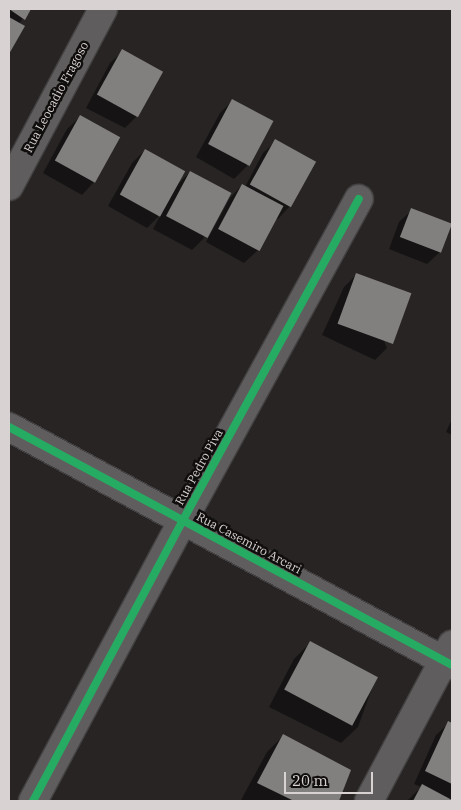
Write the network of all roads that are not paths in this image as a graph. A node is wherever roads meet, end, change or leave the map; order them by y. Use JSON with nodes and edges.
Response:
{"nodes":[{"id":1,"x":103,"y":9,"type":"edge"},
{"id":2,"x":9,"y":186,"type":"edge"},
{"id":3,"x":359,"y":199,"type":"dead end"},
{"id":4,"x":9,"y":427,"type":"edge"},
{"id":5,"x":183,"y":520,"type":"junction"},
{"id":6,"x":450,"y":657,"type":"edge"},
{"id":7,"x":33,"y":801,"type":"edge"},
{"id":8,"x":369,"y":801,"type":"edge"}],
"edges":[{"from":1,"to":2,"type":"street","name":"Rua Leocadio Fragoso"},
{"from":3,"to":5,"type":"street","name":"Rua Pedro Piva"},
{"from":4,"to":5,"type":"street","name":"Rua Casemiro Arcari"},
{"from":5,"to":6,"type":"street","name":"Rua Casemiro Arcari"},
{"from":5,"to":7,"type":"street","name":"Rua Pedro Piva"},
{"from":6,"to":8,"type":"street"}]}
